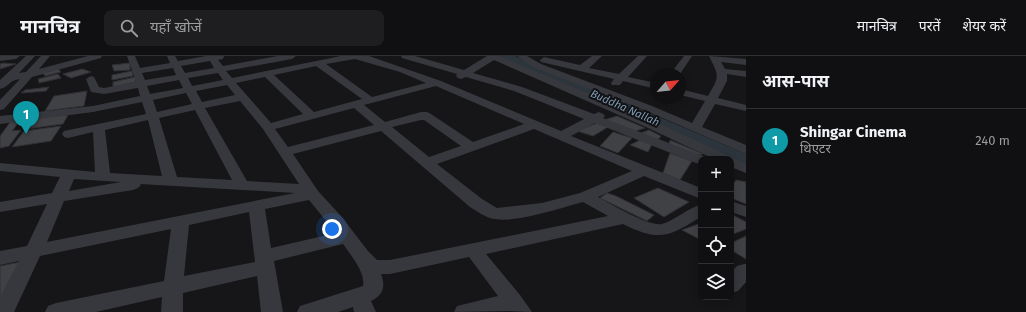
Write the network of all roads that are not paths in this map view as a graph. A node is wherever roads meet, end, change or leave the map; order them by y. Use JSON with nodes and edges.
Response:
{"nodes":[{"id":1,"x":16,"y":56,"type":"edge"},
{"id":2,"x":31,"y":56,"type":"edge"},
{"id":3,"x":98,"y":56,"type":"edge"},
{"id":4,"x":131,"y":56,"type":"edge"},
{"id":5,"x":292,"y":56,"type":"edge"},
{"id":6,"x":360,"y":56,"type":"edge"},
{"id":7,"x":405,"y":56,"type":"edge"},
{"id":8,"x":492,"y":56,"type":"edge"},
{"id":9,"x":521,"y":56,"type":"edge"},
{"id":10,"x":529,"y":56,"type":"edge"},
{"id":11,"x":598,"y":56,"type":"edge"},
{"id":12,"x":643,"y":56,"type":"edge"},
{"id":13,"x":688,"y":56,"type":"edge"},
{"id":14,"x":714,"y":57,"type":"edge"},
{"id":15,"x":0,"y":58,"type":"edge"},
{"id":16,"x":42,"y":60,"type":"edge"},
{"id":17,"x":173,"y":60,"type":"edge"},
{"id":18,"x":216,"y":60,"type":"edge"},
{"id":19,"x":746,"y":62,"type":"edge"},
{"id":20,"x":319,"y":64,"type":"junction"},
{"id":21,"x":20,"y":66,"type":"junction"},
{"id":22,"x":679,"y":68,"type":"edge"},
{"id":23,"x":581,"y":69,"type":"junction"},
{"id":24,"x":0,"y":71,"type":"edge"},
{"id":25,"x":137,"y":71,"type":"junction"},
{"id":26,"x":722,"y":71,"type":"junction"},
{"id":27,"x":466,"y":73,"type":"junction"},
{"id":28,"x":746,"y":74,"type":"edge"},
{"id":29,"x":30,"y":75,"type":"junction"},
{"id":30,"x":268,"y":75,"type":"junction"},
{"id":31,"x":9,"y":77,"type":"junction"},
{"id":32,"x":182,"y":77,"type":"junction"},
{"id":33,"x":622,"y":78,"type":"junction"},
{"id":34,"x":91,"y":79,"type":"dead end"},
{"id":35,"x":230,"y":82,"type":"junction"},
{"id":36,"x":142,"y":84,"type":"junction"},
{"id":37,"x":440,"y":84,"type":"junction"},
{"id":38,"x":650,"y":85,"type":"edge"},
{"id":39,"x":0,"y":86,"type":"edge"},
{"id":40,"x":189,"y":90,"type":"junction"},
{"id":41,"x":606,"y":92,"type":"junction"},
{"id":42,"x":686,"y":94,"type":"edge"},
{"id":43,"x":242,"y":97,"type":"junction"},
{"id":44,"x":146,"y":99,"type":"junction"},
{"id":45,"x":712,"y":100,"type":"junction"},
{"id":46,"x":363,"y":102,"type":"junction"},
{"id":47,"x":651,"y":104,"type":"edge"},
{"id":48,"x":198,"y":106,"type":"junction"},
{"id":49,"x":0,"y":107,"type":"edge"},
{"id":50,"x":648,"y":108,"type":"junction"},
{"id":51,"x":746,"y":108,"type":"edge"},
{"id":52,"x":615,"y":109,"type":"junction"},
{"id":53,"x":153,"y":116,"type":"junction"},
{"id":54,"x":312,"y":116,"type":"junction"},
{"id":55,"x":594,"y":118,"type":"junction"},
{"id":56,"x":0,"y":120,"type":"edge"},
{"id":57,"x":536,"y":124,"type":"junction"},
{"id":58,"x":384,"y":126,"type":"junction"},
{"id":59,"x":268,"y":127,"type":"junction"},
{"id":60,"x":99,"y":128,"type":"junction"},
{"id":61,"x":695,"y":128,"type":"junction"},
{"id":62,"x":68,"y":134,"type":"dead end"},
{"id":63,"x":561,"y":136,"type":"junction"},
{"id":64,"x":471,"y":147,"type":"junction"},
{"id":65,"x":746,"y":150,"type":"edge"},
{"id":66,"x":286,"y":152,"type":"junction"},
{"id":67,"x":718,"y":156,"type":"edge"},
{"id":68,"x":698,"y":159,"type":"edge"},
{"id":69,"x":427,"y":162,"type":"junction"},
{"id":70,"x":734,"y":164,"type":"edge"},
{"id":71,"x":0,"y":167,"type":"edge"},
{"id":72,"x":734,"y":169,"type":"edge"},
{"id":73,"x":746,"y":170,"type":"edge"},
{"id":74,"x":643,"y":171,"type":"junction"},
{"id":75,"x":69,"y":173,"type":"junction"},
{"id":76,"x":103,"y":177,"type":"junction"},
{"id":77,"x":167,"y":181,"type":"junction"},
{"id":78,"x":242,"y":185,"type":"junction"},
{"id":79,"x":311,"y":192,"type":"junction"},
{"id":80,"x":698,"y":193,"type":"edge"},
{"id":81,"x":58,"y":197,"type":"junction"},
{"id":82,"x":586,"y":197,"type":"junction"},
{"id":83,"x":256,"y":206,"type":"junction"},
{"id":84,"x":0,"y":207,"type":"edge"},
{"id":85,"x":734,"y":207,"type":"edge"},
{"id":86,"x":698,"y":212,"type":"edge"},
{"id":87,"x":746,"y":212,"type":"edge"},
{"id":88,"x":626,"y":218,"type":"junction"},
{"id":89,"x":181,"y":221,"type":"junction"},
{"id":90,"x":347,"y":237,"type":"junction"},
{"id":91,"x":472,"y":249,"type":"junction"},
{"id":92,"x":33,"y":252,"type":"junction"},
{"id":93,"x":0,"y":258,"type":"edge"},
{"id":94,"x":264,"y":262,"type":"junction"},
{"id":95,"x":366,"y":262,"type":"junction"},
{"id":96,"x":746,"y":272,"type":"edge"},
{"id":97,"x":734,"y":281,"type":"edge"},
{"id":98,"x":173,"y":286,"type":"junction"},
{"id":99,"x":362,"y":305,"type":"edge"},
{"id":100,"x":517,"y":307,"type":"edge"},
{"id":101,"x":3,"y":312,"type":"edge"},
{"id":102,"x":56,"y":312,"type":"edge"},
{"id":103,"x":172,"y":312,"type":"edge"},
{"id":104,"x":272,"y":312,"type":"edge"},
{"id":105,"x":308,"y":312,"type":"edge"},
{"id":106,"x":465,"y":312,"type":"edge"}],
"edges":[{"from":1,"to":15,"type":"street"},
{"from":2,"to":21,"type":"street"},
{"from":3,"to":29,"type":"street"},
{"from":4,"to":25,"type":"street"},
{"from":5,"to":18,"type":"street"},
{"from":6,"to":20,"type":"street"},
{"from":6,"to":37,"type":"street"},
{"from":7,"to":27,"type":"street"},
{"from":8,"to":27,"type":"street"},
{"from":8,"to":52,"type":"street"},
{"from":9,"to":41,"type":"street"},
{"from":10,"to":23,"type":"street"},
{"from":11,"to":23,"type":"street"},
{"from":12,"to":33,"type":"street"},
{"from":13,"to":22,"type":"street"},
{"from":14,"to":19,"type":"street"},
{"from":14,"to":26,"type":"street"},
{"from":16,"to":21,"type":"street"},
{"from":16,"to":29,"type":"street"},
{"from":17,"to":18,"type":"street"},
{"from":17,"to":25,"type":"street"},
{"from":17,"to":32,"type":"street"},
{"from":18,"to":32,"type":"street"},
{"from":18,"to":35,"type":"street"},
{"from":20,"to":30,"type":"street"},
{"from":20,"to":46,"type":"street"},
{"from":21,"to":24,"type":"street"},
{"from":21,"to":31,"type":"street"},
{"from":23,"to":33,"type":"street"},
{"from":25,"to":36,"type":"street"},
{"from":26,"to":28,"type":"street"},
{"from":26,"to":45,"type":"street"},
{"from":27,"to":37,"type":"street"},
{"from":27,"to":55,"type":"street"},
{"from":29,"to":31,"type":"street"},
{"from":29,"to":49,"type":"street"},
{"from":30,"to":35,"type":"street"},
{"from":30,"to":54,"type":"street"},
{"from":31,"to":39,"type":"street"},
{"from":32,"to":36,"type":"street"},
{"from":32,"to":40,"type":"street"},
{"from":33,"to":38,"type":"street"},
{"from":33,"to":41,"type":"street"},
{"from":34,"to":36,"type":"street"},
{"from":35,"to":40,"type":"street"},
{"from":35,"to":43,"type":"street"},
{"from":36,"to":44,"type":"street"},
{"from":37,"to":46,"type":"street"},
{"from":37,"to":57,"type":"street"},
{"from":40,"to":44,"type":"street"},
{"from":40,"to":48,"type":"street"},
{"from":41,"to":50,"type":"street"},
{"from":42,"to":45,"type":"street"},
{"from":43,"to":48,"type":"street"},
{"from":43,"to":59,"type":"street"},
{"from":44,"to":53,"type":"street"},
{"from":44,"to":56,"type":"street"},
{"from":45,"to":51,"type":"street"},
{"from":45,"to":61,"type":"street"},
{"from":46,"to":54,"type":"street"},
{"from":46,"to":58,"type":"street"},
{"from":47,"to":50,"type":"street"},
{"from":48,"to":53,"type":"street"},
{"from":48,"to":78,"type":"street"},
{"from":50,"to":61,"type":"street"},
{"from":52,"to":55,"type":"street"},
{"from":52,"to":67,"type":"street"},
{"from":53,"to":60,"type":"street"},
{"from":53,"to":77,"type":"street"},
{"from":54,"to":59,"type":"street"},
{"from":55,"to":63,"type":"street"},
{"from":55,"to":68,"type":"street"},
{"from":57,"to":63,"type":"street"},
{"from":57,"to":64,"type":"street"},
{"from":58,"to":64,"type":"street"},
{"from":58,"to":66,"type":"street"},
{"from":58,"to":69,"type":"street"},
{"from":59,"to":66,"type":"street"},
{"from":60,"to":62,"type":"street"},
{"from":60,"to":76,"type":"street"},
{"from":61,"to":65,"type":"street"},
{"from":63,"to":74,"type":"street"},
{"from":64,"to":69,"type":"street"},
{"from":66,"to":79,"type":"street"},
{"from":69,"to":82,"type":"street"},
{"from":70,"to":73,"type":"street"},
{"from":71,"to":75,"type":"street"},
{"from":72,"to":73,"type":"street"},
{"from":74,"to":80,"type":"street"},
{"from":74,"to":82,"type":"street"},
{"from":75,"to":76,"type":"street"},
{"from":75,"to":81,"type":"street"},
{"from":76,"to":77,"type":"street"},
{"from":77,"to":78,"type":"street"},
{"from":77,"to":81,"type":"street"},
{"from":78,"to":79,"type":"street"},
{"from":79,"to":83,"type":"street"},
{"from":79,"to":90,"type":"street"},
{"from":81,"to":84,"type":"street"},
{"from":81,"to":92,"type":"street"},
{"from":82,"to":88,"type":"street"},
{"from":83,"to":89,"type":"street"},
{"from":83,"to":94,"type":"street"},
{"from":85,"to":87,"type":"street"},
{"from":86,"to":88,"type":"street"},
{"from":88,"to":91,"type":"street"},
{"from":89,"to":92,"type":"street"},
{"from":89,"to":98,"type":"street"},
{"from":90,"to":94,"type":"street"},
{"from":90,"to":95,"type":"street"},
{"from":91,"to":95,"type":"street"},
{"from":91,"to":100,"type":"street"},
{"from":92,"to":93,"type":"street"},
{"from":92,"to":101,"type":"street"},
{"from":94,"to":98,"type":"street"},
{"from":94,"to":104,"type":"street"},
{"from":95,"to":99,"type":"street"},
{"from":96,"to":97,"type":"street"},
{"from":98,"to":102,"type":"street"},
{"from":98,"to":103,"type":"street"},
{"from":99,"to":105,"type":"street"},
{"from":100,"to":106,"type":"street"}]}
